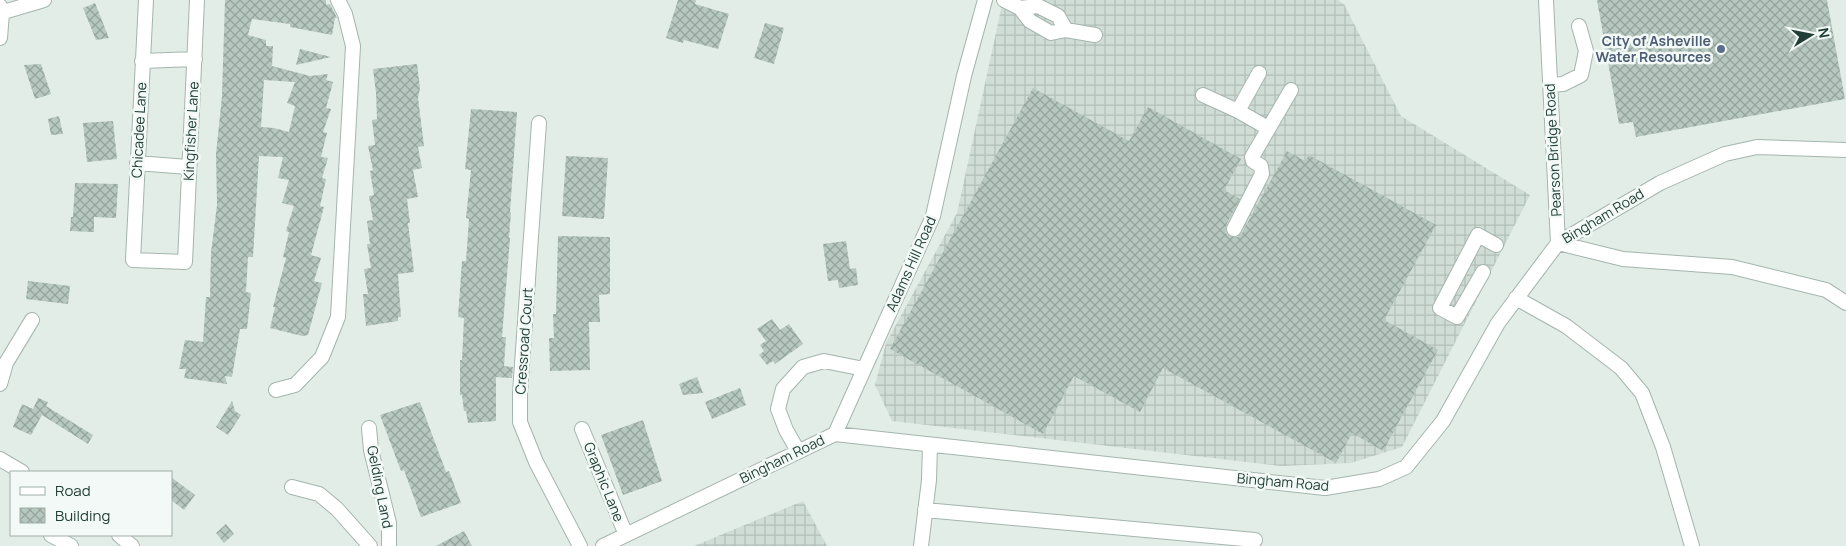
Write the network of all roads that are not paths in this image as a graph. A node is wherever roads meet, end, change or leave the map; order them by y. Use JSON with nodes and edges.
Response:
{"nodes":[{"id":1,"x":44,"y":0,"type":"edge"},
{"id":2,"x":146,"y":0,"type":"edge"},
{"id":3,"x":197,"y":0,"type":"edge"},
{"id":4,"x":338,"y":0,"type":"edge"},
{"id":5,"x":985,"y":0,"type":"edge"},
{"id":6,"x":1004,"y":0,"type":"edge"},
{"id":7,"x":1546,"y":0,"type":"edge"},
{"id":8,"x":1,"y":10,"type":"edge"},
{"id":9,"x":1579,"y":26,"type":"dead end"},
{"id":10,"x":1095,"y":35,"type":"dead end"},
{"id":11,"x":0,"y":38,"type":"edge"},
{"id":12,"x":195,"y":59,"type":"junction"},
{"id":13,"x":142,"y":61,"type":"junction"},
{"id":14,"x":1259,"y":73,"type":"dead end"},
{"id":15,"x":1550,"y":85,"type":"junction"},
{"id":16,"x":1291,"y":90,"type":"dead end"},
{"id":17,"x":1203,"y":95,"type":"dead end"},
{"id":18,"x":1238,"y":111,"type":"junction"},
{"id":19,"x":540,"y":123,"type":"dead end"},
{"id":20,"x":1268,"y":128,"type":"junction"},
{"id":21,"x":1846,"y":150,"type":"edge"},
{"id":22,"x":138,"y":163,"type":"junction"},
{"id":23,"x":188,"y":167,"type":"junction"},
{"id":24,"x":1234,"y":229,"type":"dead end"},
{"id":25,"x":1558,"y":243,"type":"junction"},
{"id":26,"x":1496,"y":245,"type":"dead end"},
{"id":27,"x":185,"y":262,"type":"joint"},
{"id":28,"x":1483,"y":272,"type":"dead end"},
{"id":29,"x":1516,"y":298,"type":"junction"},
{"id":30,"x":1846,"y":303,"type":"edge"},
{"id":31,"x":32,"y":320,"type":"dead end"},
{"id":32,"x":864,"y":369,"type":"junction"},
{"id":33,"x":0,"y":384,"type":"edge"},
{"id":34,"x":276,"y":390,"type":"dead end"},
{"id":35,"x":369,"y":428,"type":"dead end"},
{"id":36,"x":582,"y":429,"type":"dead end"},
{"id":37,"x":835,"y":434,"type":"junction"},
{"id":38,"x":930,"y":444,"type":"junction"},
{"id":39,"x":798,"y":452,"type":"junction"},
{"id":40,"x":0,"y":459,"type":"edge"},
{"id":41,"x":20,"y":471,"type":"edge"},
{"id":42,"x":292,"y":488,"type":"dead end"},
{"id":43,"x":925,"y":510,"type":"junction"},
{"id":44,"x":626,"y":535,"type":"junction"},
{"id":45,"x":53,"y":536,"type":"edge"},
{"id":46,"x":119,"y":536,"type":"edge"},
{"id":47,"x":1255,"y":540,"type":"dead end"},
{"id":48,"x":71,"y":546,"type":"edge"},
{"id":49,"x":132,"y":546,"type":"edge"},
{"id":50,"x":370,"y":546,"type":"edge"},
{"id":51,"x":389,"y":546,"type":"edge"},
{"id":52,"x":580,"y":546,"type":"edge"},
{"id":53,"x":603,"y":546,"type":"edge"},
{"id":54,"x":921,"y":546,"type":"edge"},
{"id":55,"x":1692,"y":546,"type":"edge"}],
"edges":[{"from":1,"to":8,"type":"street"},
{"from":2,"to":13,"type":"street","name":"Chicadee Lane"},
{"from":3,"to":12,"type":"street","name":"Kingfisher Lane"},
{"from":4,"to":34,"type":"street"},
{"from":5,"to":32,"type":"street","name":"Adams Hill Road"},
{"from":6,"to":10,"type":"street"},
{"from":7,"to":15,"type":"street","name":"Pearson Bridge Road"},
{"from":8,"to":11,"type":"street"},
{"from":9,"to":15,"type":"street"},
{"from":12,"to":13,"type":"street"},
{"from":12,"to":23,"type":"street","name":"Kingfisher Lane"},
{"from":13,"to":22,"type":"street","name":"Chicadee Lane"},
{"from":14,"to":18,"type":"street"},
{"from":15,"to":25,"type":"street","name":"Pearson Bridge Road"},
{"from":16,"to":20,"type":"street"},
{"from":17,"to":18,"type":"street"},
{"from":18,"to":20,"type":"street"},
{"from":19,"to":52,"type":"street","name":"Cressroad Court"},
{"from":20,"to":24,"type":"street"},
{"from":21,"to":25,"type":"street","name":"Bingham Road"},
{"from":22,"to":23,"type":"street"},
{"from":22,"to":27,"type":"street","name":"Chicadee Lane"},
{"from":23,"to":27,"type":"street","name":"Kingfisher Lane"},
{"from":25,"to":29,"type":"street","name":"Bingham Road"},
{"from":25,"to":30,"type":"street"},
{"from":26,"to":28,"type":"street"},
{"from":29,"to":38,"type":"street","name":"Bingham Road"},
{"from":29,"to":55,"type":"street"},
{"from":31,"to":33,"type":"street"},
{"from":32,"to":37,"type":"street","name":"Adams Hill Road"},
{"from":32,"to":39,"type":"street"},
{"from":35,"to":51,"type":"street","name":"Gelding Land"},
{"from":36,"to":44,"type":"street","name":"Graphic Lane"},
{"from":37,"to":38,"type":"street","name":"Bingham Road"},
{"from":37,"to":39,"type":"street","name":"Bingham Road"},
{"from":38,"to":43,"type":"street"},
{"from":39,"to":44,"type":"street","name":"Bingham Road"},
{"from":40,"to":41,"type":"street"},
{"from":42,"to":50,"type":"street"},
{"from":43,"to":47,"type":"street"},
{"from":43,"to":54,"type":"street"},
{"from":44,"to":53,"type":"street","name":"Bingham Road"},
{"from":45,"to":48,"type":"street"},
{"from":46,"to":49,"type":"street"}]}
